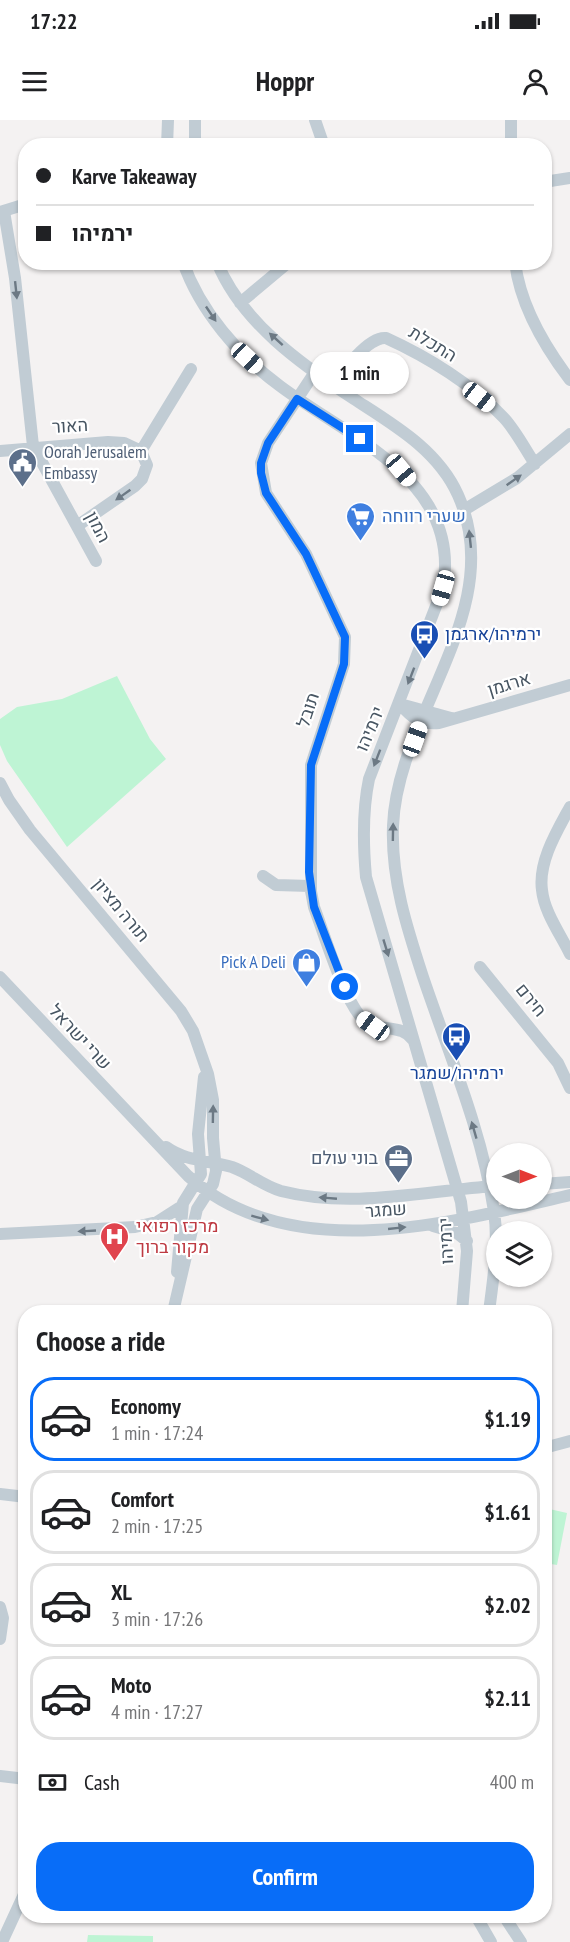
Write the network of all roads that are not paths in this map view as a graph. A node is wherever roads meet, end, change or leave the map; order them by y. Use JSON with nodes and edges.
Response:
{"nodes":[{"id":1,"x":168,"y":120,"type":"edge"},
{"id":2,"x":195,"y":120,"type":"edge"},
{"id":3,"x":315,"y":120,"type":"edge"},
{"id":4,"x":511,"y":120,"type":"edge"},
{"id":5,"x":167,"y":138,"type":"edge"},
{"id":6,"x":195,"y":138,"type":"edge"},
{"id":7,"x":321,"y":138,"type":"edge"},
{"id":8,"x":511,"y":138,"type":"edge"},
{"id":9,"x":570,"y":178,"type":"edge"},
{"id":10,"x":552,"y":181,"type":"edge"},
{"id":11,"x":18,"y":207,"type":"edge"},
{"id":12,"x":2,"y":212,"type":"edge"},
{"id":13,"x":187,"y":270,"type":"edge"},
{"id":14,"x":221,"y":270,"type":"edge"},
{"id":15,"x":279,"y":270,"type":"edge"},
{"id":16,"x":517,"y":270,"type":"edge"},
{"id":17,"x":240,"y":303,"type":"junction"},
{"id":18,"x":191,"y":369,"type":"dead end"},
{"id":19,"x":315,"y":372,"type":"junction"},
{"id":20,"x":570,"y":380,"type":"edge"},
{"id":21,"x":337,"y":388,"type":"junction"},
{"id":22,"x":297,"y":399,"type":"junction"},
{"id":23,"x":570,"y":434,"type":"edge"},
{"id":24,"x":33,"y":446,"type":"junction"},
{"id":25,"x":0,"y":450,"type":"edge"},
{"id":26,"x":141,"y":451,"type":"junction"},
{"id":27,"x":535,"y":464,"type":"junction"},
{"id":28,"x":464,"y":510,"type":"junction"},
{"id":29,"x":77,"y":526,"type":"junction"},
{"id":30,"x":96,"y":561,"type":"dead end"},
{"id":31,"x":570,"y":685,"type":"edge"},
{"id":32,"x":400,"y":704,"type":"junction"},
{"id":33,"x":424,"y":716,"type":"junction"},
{"id":34,"x":0,"y":783,"type":"edge"},
{"id":35,"x":570,"y":807,"type":"edge"},
{"id":36,"x":263,"y":876,"type":"dead end"},
{"id":37,"x":310,"y":886,"type":"junction"},
{"id":38,"x":570,"y":954,"type":"edge"},
{"id":39,"x":480,"y":967,"type":"dead end"},
{"id":40,"x":2,"y":984,"type":"edge"},
{"id":41,"x":405,"y":1006,"type":"junction"},
{"id":42,"x":392,"y":1029,"type":"junction"},
{"id":43,"x":415,"y":1044,"type":"junction"},
{"id":44,"x":205,"y":1064,"type":"junction"},
{"id":45,"x":570,"y":1088,"type":"edge"},
{"id":46,"x":134,"y":1121,"type":"junction"},
{"id":47,"x":173,"y":1161,"type":"junction"},
{"id":48,"x":202,"y":1162,"type":"junction"},
{"id":49,"x":216,"y":1164,"type":"junction"},
{"id":50,"x":486,"y":1165,"type":"edge"},
{"id":51,"x":570,"y":1182,"type":"edge"},
{"id":52,"x":552,"y":1183,"type":"edge"},
{"id":53,"x":197,"y":1184,"type":"junction"},
{"id":54,"x":486,"y":1187,"type":"edge"},
{"id":55,"x":458,"y":1190,"type":"junction"},
{"id":56,"x":208,"y":1193,"type":"junction"},
{"id":57,"x":570,"y":1195,"type":"edge"},
{"id":58,"x":182,"y":1206,"type":"junction"},
{"id":59,"x":495,"y":1209,"type":"edge"},
{"id":60,"x":495,"y":1213,"type":"junction"},
{"id":61,"x":465,"y":1219,"type":"junction"},
{"id":62,"x":420,"y":1226,"type":"junction"},
{"id":63,"x":0,"y":1234,"type":"edge"},
{"id":64,"x":466,"y":1241,"type":"junction"},
{"id":65,"x":176,"y":1295,"type":"junction"},
{"id":66,"x":174,"y":1305,"type":"edge"},
{"id":67,"x":462,"y":1305,"type":"edge"},
{"id":68,"x":490,"y":1305,"type":"edge"},
{"id":69,"x":570,"y":1433,"type":"edge"},
{"id":70,"x":552,"y":1438,"type":"edge"},
{"id":71,"x":570,"y":1441,"type":"edge"},
{"id":72,"x":552,"y":1446,"type":"edge"},
{"id":73,"x":0,"y":1494,"type":"edge"},
{"id":74,"x":18,"y":1496,"type":"edge"},
{"id":75,"x":0,"y":1607,"type":"edge"},
{"id":76,"x":0,"y":1639,"type":"edge"},
{"id":77,"x":0,"y":1776,"type":"edge"},
{"id":78,"x":18,"y":1778,"type":"edge"},
{"id":79,"x":18,"y":1907,"type":"edge"},
{"id":80,"x":480,"y":1923,"type":"edge"},
{"id":81,"x":509,"y":1923,"type":"edge"},
{"id":82,"x":2,"y":1942,"type":"edge"},
{"id":83,"x":491,"y":1942,"type":"edge"},
{"id":84,"x":521,"y":1942,"type":"edge"}],
"edges":[{"from":1,"to":5,"type":"street"},
{"from":2,"to":6,"type":"street"},
{"from":3,"to":7,"type":"street"},
{"from":4,"to":8,"type":"street"},
{"from":9,"to":10,"type":"street"},
{"from":11,"to":12,"type":"street"},
{"from":12,"to":24,"type":"street","one_way":true},
{"from":13,"to":22,"type":"street","name":"ירמיהו","one_way":true},
{"from":14,"to":17,"type":"street"},
{"from":15,"to":17,"type":"street"},
{"from":16,"to":20,"type":"street"},
{"from":19,"to":17,"type":"street","one_way":true},
{"from":18,"to":26,"type":"street"},
{"from":19,"to":21,"type":"street"},
{"from":19,"to":22,"type":"street","name":"תובל"},
{"from":21,"to":27,"type":"street","name":"התכלת"},
{"from":21,"to":28,"type":"street"},
{"from":22,"to":32,"type":"street","name":"ירמיהו","one_way":true},
{"from":22,"to":37,"type":"street","name":"תובל"},
{"from":23,"to":27,"type":"street"},
{"from":24,"to":25,"type":"street","name":"האור"},
{"from":24,"to":26,"type":"street","name":"האור"},
{"from":24,"to":29,"type":"street","name":"המון"},
{"from":26,"to":29,"type":"street","one_way":true},
{"from":28,"to":27,"type":"street","one_way":true},
{"from":33,"to":28,"type":"street","one_way":true},
{"from":29,"to":30,"type":"street","name":"המון"},
{"from":31,"to":33,"type":"street","name":"ארגמן"},
{"from":32,"to":33,"type":"street","name":"ארגמן"},
{"from":32,"to":41,"type":"street","name":"ירמיהו","one_way":true},
{"from":50,"to":33,"type":"street","one_way":true},
{"from":34,"to":44,"type":"street","name":"תורה מציון"},
{"from":35,"to":38,"type":"street"},
{"from":36,"to":37,"type":"street"},
{"from":37,"to":42,"type":"street","name":"תובל"},
{"from":39,"to":45,"type":"street","name":"חירם"},
{"from":40,"to":46,"type":"street","name":"שרי ישראל"},
{"from":41,"to":42,"type":"street"},
{"from":41,"to":43,"type":"street","name":"ירמיהו"},
{"from":42,"to":43,"type":"street","name":"תובל"},
{"from":43,"to":55,"type":"street","name":"ירמיהו"},
{"from":44,"to":48,"type":"street","name":"תורה מציון"},
{"from":49,"to":44,"type":"street","name":"תורה מציון","one_way":true},
{"from":46,"to":47,"type":"street","name":"שרי ישראל"},
{"from":46,"to":48,"type":"street","name":"שרי ישראל"},
{"from":47,"to":53,"type":"street","name":"שרי ישראל"},
{"from":47,"to":58,"type":"street"},
{"from":48,"to":49,"type":"street","name":"שרי ישראל"},
{"from":48,"to":53,"type":"street"},
{"from":55,"to":49,"type":"street","name":"שמגר","one_way":true},
{"from":49,"to":56,"type":"street"},
{"from":51,"to":52,"type":"street"},
{"from":53,"to":56,"type":"street","name":"שרי ישראל"},
{"from":53,"to":58,"type":"street"},
{"from":54,"to":55,"type":"street","name":"שמגר"},
{"from":55,"to":61,"type":"street","name":"ירמיהו"},
{"from":56,"to":62,"type":"street","name":"שמגר","one_way":true},
{"from":56,"to":65,"type":"street"},
{"from":57,"to":60,"type":"street","name":"שמגר"},
{"from":58,"to":63,"type":"street","one_way":true},
{"from":58,"to":65,"type":"street"},
{"from":59,"to":60,"type":"street"},
{"from":60,"to":61,"type":"street","name":"שמגר"},
{"from":60,"to":68,"type":"street"},
{"from":61,"to":62,"type":"street","name":"שמגר"},
{"from":61,"to":64,"type":"street","name":"ירמיהו"},
{"from":62,"to":64,"type":"street"},
{"from":64,"to":67,"type":"street","name":"ירמיהו"},
{"from":65,"to":66,"type":"street"},
{"from":69,"to":70,"type":"street"},
{"from":71,"to":72,"type":"street"},
{"from":73,"to":74,"type":"street"},
{"from":75,"to":76,"type":"street"},
{"from":77,"to":78,"type":"street"},
{"from":79,"to":82,"type":"street"},
{"from":80,"to":83,"type":"street"},
{"from":81,"to":84,"type":"street"}]}
